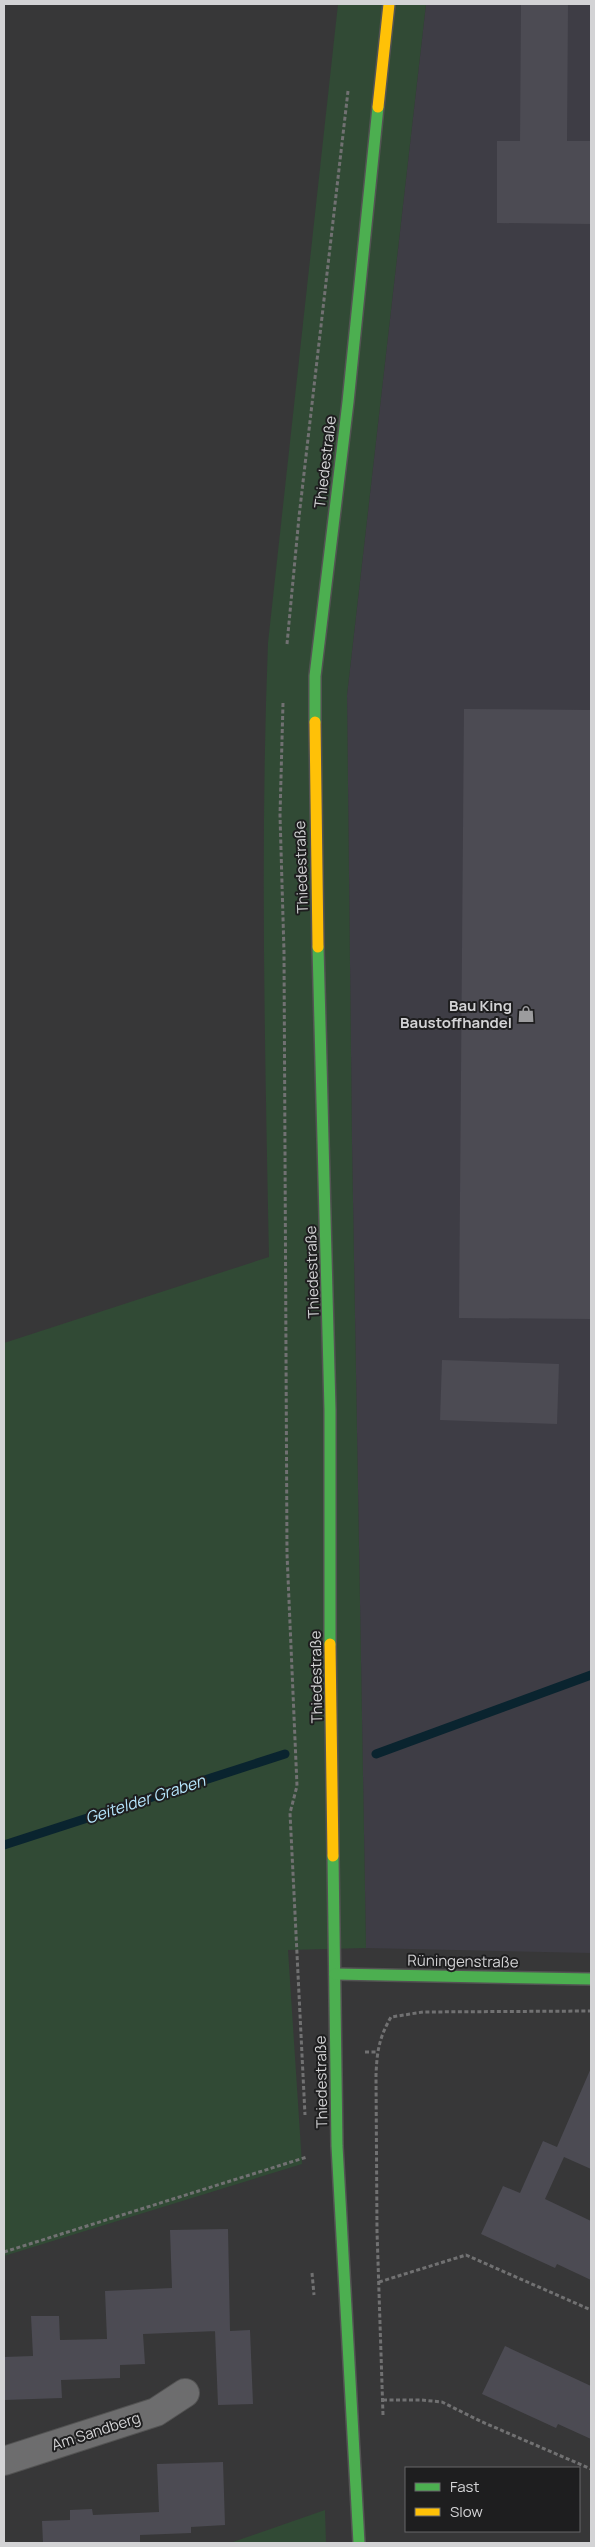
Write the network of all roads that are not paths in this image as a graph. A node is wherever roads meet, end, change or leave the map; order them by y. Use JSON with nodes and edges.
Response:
{"nodes":[{"id":1,"x":389,"y":4,"type":"edge"},
{"id":2,"x":335,"y":1974,"type":"junction"},
{"id":3,"x":591,"y":1979,"type":"edge"},
{"id":4,"x":185,"y":2393,"type":"dead end"},
{"id":5,"x":4,"y":2460,"type":"edge"},
{"id":6,"x":359,"y":2543,"type":"edge"}],
"edges":[{"from":1,"to":2,"type":"street","name":"Thiedestraße"},
{"from":2,"to":3,"type":"street","name":"Rüningenstraße"},
{"from":2,"to":6,"type":"street","name":"Thiedestraße"},
{"from":4,"to":5,"type":"street","name":"Am Sandberg"}]}
